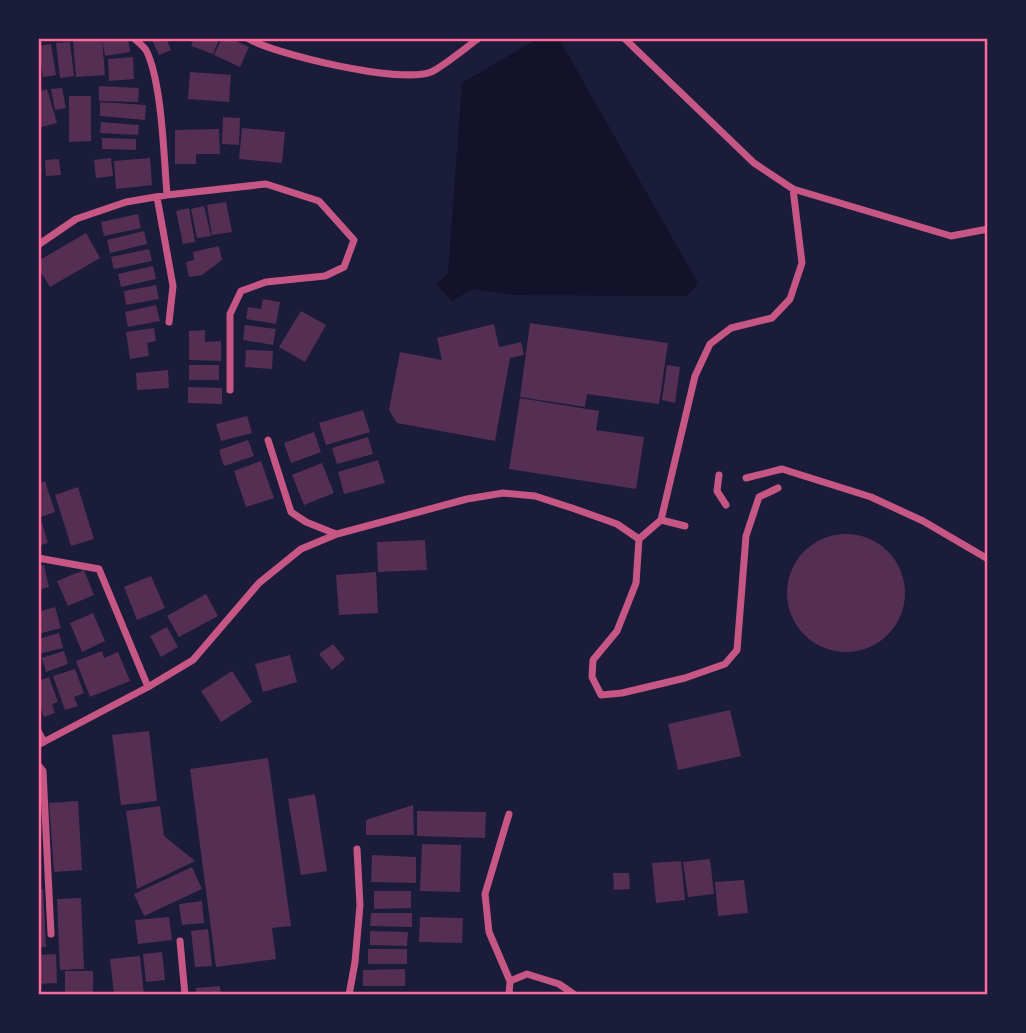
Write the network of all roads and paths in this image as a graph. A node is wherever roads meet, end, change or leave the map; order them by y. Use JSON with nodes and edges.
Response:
{"nodes":[{"id":1,"x":134,"y":38,"type":"edge"},
{"id":2,"x":247,"y":38,"type":"edge"},
{"id":3,"x":480,"y":38,"type":"edge"},
{"id":4,"x":624,"y":38,"type":"edge"},
{"id":5,"x":793,"y":189,"type":"junction"},
{"id":6,"x":167,"y":195,"type":"junction"},
{"id":7,"x":157,"y":197,"type":"junction"},
{"id":8,"x":988,"y":229,"type":"edge"},
{"id":9,"x":38,"y":245,"type":"edge"},
{"id":10,"x":169,"y":322,"type":"dead end"},
{"id":11,"x":230,"y":390,"type":"dead end"},
{"id":12,"x":268,"y":440,"type":"dead end"},
{"id":13,"x":719,"y":475,"type":"dead end"},
{"id":14,"x":746,"y":478,"type":"dead end"},
{"id":15,"x":778,"y":488,"type":"dead end"},
{"id":16,"x":726,"y":505,"type":"dead end"},
{"id":17,"x":661,"y":520,"type":"junction"},
{"id":18,"x":685,"y":526,"type":"dead end"},
{"id":19,"x":337,"y":534,"type":"junction"},
{"id":20,"x":639,"y":539,"type":"junction"},
{"id":21,"x":38,"y":558,"type":"edge"},
{"id":22,"x":988,"y":559,"type":"edge"},
{"id":23,"x":148,"y":688,"type":"junction"},
{"id":24,"x":38,"y":731,"type":"edge"},
{"id":25,"x":41,"y":743,"type":"edge"},
{"id":26,"x":38,"y":765,"type":"edge"},
{"id":27,"x":509,"y":814,"type":"dead end"},
{"id":28,"x":357,"y":849,"type":"dead end"},
{"id":29,"x":51,"y":934,"type":"dead end"},
{"id":30,"x":180,"y":940,"type":"dead end"},
{"id":31,"x":510,"y":981,"type":"junction"},
{"id":32,"x":185,"y":995,"type":"edge"},
{"id":33,"x":349,"y":995,"type":"edge"},
{"id":34,"x":509,"y":995,"type":"edge"},
{"id":35,"x":575,"y":995,"type":"edge"}],
"edges":[{"from":1,"to":6,"type":"street"},
{"from":2,"to":3,"type":"street"},
{"from":4,"to":5,"type":"street"},
{"from":5,"to":8,"type":"street"},
{"from":5,"to":17,"type":"street"},
{"from":6,"to":7,"type":"street"},
{"from":6,"to":11,"type":"street"},
{"from":7,"to":9,"type":"street"},
{"from":7,"to":10,"type":"street"},
{"from":12,"to":19,"type":"street"},
{"from":13,"to":16,"type":"street"},
{"from":14,"to":22,"type":"street"},
{"from":15,"to":20,"type":"street"},
{"from":17,"to":18,"type":"street"},
{"from":17,"to":20,"type":"street"},
{"from":19,"to":20,"type":"street"},
{"from":19,"to":23,"type":"street"},
{"from":21,"to":23,"type":"street"},
{"from":23,"to":25,"type":"street"},
{"from":24,"to":25,"type":"street"},
{"from":26,"to":29,"type":"street"},
{"from":27,"to":31,"type":"street"},
{"from":28,"to":33,"type":"street"},
{"from":30,"to":32,"type":"street"},
{"from":31,"to":34,"type":"street"},
{"from":31,"to":35,"type":"street"}]}
